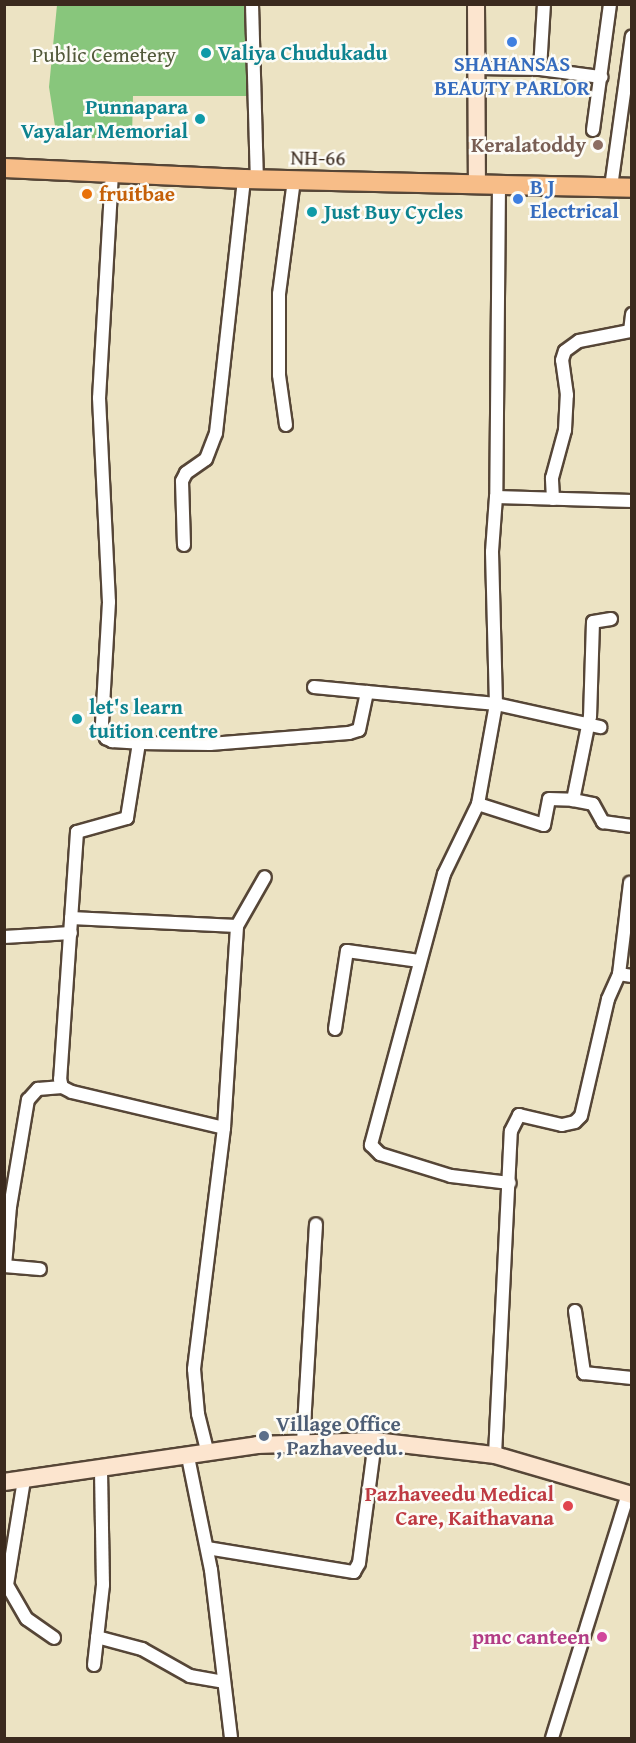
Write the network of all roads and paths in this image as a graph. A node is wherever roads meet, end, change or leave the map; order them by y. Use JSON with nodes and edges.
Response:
{"nodes":[{"id":1,"x":252,"y":4,"type":"edge"},
{"id":2,"x":476,"y":4,"type":"edge"},
{"id":3,"x":544,"y":4,"type":"edge"},
{"id":4,"x":610,"y":4,"type":"edge"},
{"id":5,"x":632,"y":36,"type":"edge"},
{"id":6,"x":478,"y":68,"type":"junction"},
{"id":7,"x":540,"y":69,"type":"junction"},
{"id":8,"x":601,"y":77,"type":"junction"},
{"id":9,"x":593,"y":130,"type":"dead end"},
{"id":10,"x":4,"y":168,"type":"edge"},
{"id":11,"x":112,"y":173,"type":"junction"},
{"id":12,"x":250,"y":179,"type":"junction"},
{"id":13,"x":294,"y":180,"type":"junction"},
{"id":14,"x":477,"y":184,"type":"junction"},
{"id":15,"x":500,"y":184,"type":"junction"},
{"id":16,"x":611,"y":187,"type":"junction"},
{"id":17,"x":632,"y":188,"type":"edge"},
{"id":18,"x":632,"y":314,"type":"edge"},
{"id":19,"x":286,"y":425,"type":"dead end"},
{"id":20,"x":496,"y":497,"type":"junction"},
{"id":21,"x":553,"y":499,"type":"junction"},
{"id":22,"x":632,"y":501,"type":"edge"},
{"id":23,"x":184,"y":545,"type":"dead end"},
{"id":24,"x":611,"y":619,"type":"dead end"},
{"id":25,"x":314,"y":687,"type":"dead end"},
{"id":26,"x":367,"y":692,"type":"junction"},
{"id":27,"x":496,"y":704,"type":"junction"},
{"id":28,"x":594,"y":725,"type":"junction"},
{"id":29,"x":139,"y":743,"type":"junction"},
{"id":30,"x":573,"y":800,"type":"junction"},
{"id":31,"x":478,"y":804,"type":"junction"},
{"id":32,"x":632,"y":826,"type":"edge"},
{"id":33,"x":265,"y":877,"type":"dead end"},
{"id":34,"x":630,"y":883,"type":"dead end"},
{"id":35,"x":71,"y":918,"type":"junction"},
{"id":36,"x":237,"y":926,"type":"junction"},
{"id":37,"x":71,"y":933,"type":"junction"},
{"id":38,"x":4,"y":937,"type":"edge"},
{"id":39,"x":419,"y":961,"type":"junction"},
{"id":40,"x":619,"y":974,"type":"junction"},
{"id":41,"x":632,"y":976,"type":"edge"},
{"id":42,"x":335,"y":1029,"type":"dead end"},
{"id":43,"x":62,"y":1087,"type":"junction"},
{"id":44,"x":224,"y":1128,"type":"junction"},
{"id":45,"x":510,"y":1183,"type":"junction"},
{"id":46,"x":316,"y":1224,"type":"dead end"},
{"id":47,"x":5,"y":1266,"type":"edge"},
{"id":48,"x":40,"y":1269,"type":"dead end"},
{"id":49,"x":575,"y":1311,"type":"dead end"},
{"id":50,"x":632,"y":1378,"type":"edge"},
{"id":51,"x":375,"y":1441,"type":"junction"},
{"id":52,"x":303,"y":1443,"type":"junction"},
{"id":53,"x":208,"y":1454,"type":"junction"},
{"id":54,"x":495,"y":1455,"type":"junction"},
{"id":55,"x":188,"y":1457,"type":"junction"},
{"id":56,"x":100,"y":1471,"type":"junction"},
{"id":57,"x":24,"y":1480,"type":"junction"},
{"id":58,"x":4,"y":1482,"type":"edge"},
{"id":59,"x":630,"y":1495,"type":"edge"},
{"id":60,"x":207,"y":1548,"type":"junction"},
{"id":61,"x":97,"y":1637,"type":"junction"},
{"id":62,"x":54,"y":1638,"type":"dead end"},
{"id":63,"x":94,"y":1665,"type":"dead end"},
{"id":64,"x":223,"y":1682,"type":"junction"},
{"id":65,"x":231,"y":1738,"type":"edge"},
{"id":66,"x":552,"y":1738,"type":"edge"}],
"edges":[{"from":1,"to":12,"type":"street"},
{"from":2,"to":6,"type":"main road"},
{"from":3,"to":7,"type":"street"},
{"from":4,"to":8,"type":"street"},
{"from":5,"to":16,"type":"street"},
{"from":6,"to":7,"type":"street"},
{"from":6,"to":14,"type":"main road"},
{"from":7,"to":8,"type":"street"},
{"from":8,"to":9,"type":"street"},
{"from":10,"to":11,"type":"main road","name":"NH-66"},
{"from":11,"to":12,"type":"main road","name":"NH-66"},
{"from":11,"to":29,"type":"street"},
{"from":12,"to":13,"type":"main road","name":"NH-66"},
{"from":12,"to":23,"type":"street"},
{"from":13,"to":14,"type":"main road","name":"NH-66"},
{"from":13,"to":19,"type":"street"},
{"from":14,"to":15,"type":"main road","name":"NH-66"},
{"from":15,"to":16,"type":"main road","name":"NH-66"},
{"from":15,"to":20,"type":"street"},
{"from":16,"to":17,"type":"main road","name":"NH-66"},
{"from":18,"to":21,"type":"street"},
{"from":20,"to":21,"type":"street"},
{"from":20,"to":27,"type":"street"},
{"from":21,"to":22,"type":"street"},
{"from":24,"to":28,"type":"street"},
{"from":25,"to":26,"type":"street"},
{"from":26,"to":27,"type":"street"},
{"from":26,"to":29,"type":"street"},
{"from":27,"to":28,"type":"street"},
{"from":27,"to":31,"type":"street"},
{"from":28,"to":30,"type":"street"},
{"from":29,"to":35,"type":"street"},
{"from":30,"to":31,"type":"street"},
{"from":30,"to":32,"type":"street"},
{"from":31,"to":39,"type":"street"},
{"from":33,"to":36,"type":"street"},
{"from":34,"to":40,"type":"street"},
{"from":35,"to":36,"type":"street"},
{"from":35,"to":37,"type":"street"},
{"from":36,"to":44,"type":"street"},
{"from":37,"to":38,"type":"street"},
{"from":37,"to":43,"type":"street"},
{"from":39,"to":42,"type":"street"},
{"from":39,"to":45,"type":"street"},
{"from":40,"to":41,"type":"street"},
{"from":40,"to":45,"type":"street"},
{"from":43,"to":44,"type":"street"},
{"from":43,"to":47,"type":"street"},
{"from":44,"to":53,"type":"street"},
{"from":45,"to":54,"type":"street"},
{"from":46,"to":52,"type":"street"},
{"from":47,"to":48,"type":"street"},
{"from":49,"to":50,"type":"street"},
{"from":51,"to":52,"type":"main road"},
{"from":51,"to":54,"type":"main road"},
{"from":51,"to":60,"type":"street"},
{"from":52,"to":53,"type":"main road"},
{"from":53,"to":55,"type":"main road"},
{"from":54,"to":59,"type":"main road"},
{"from":55,"to":56,"type":"main road"},
{"from":55,"to":60,"type":"street"},
{"from":56,"to":57,"type":"main road"},
{"from":56,"to":61,"type":"street"},
{"from":57,"to":58,"type":"main road"},
{"from":57,"to":62,"type":"street"},
{"from":59,"to":66,"type":"street"},
{"from":60,"to":64,"type":"street"},
{"from":61,"to":63,"type":"street"},
{"from":61,"to":64,"type":"street"},
{"from":64,"to":65,"type":"street"}]}
